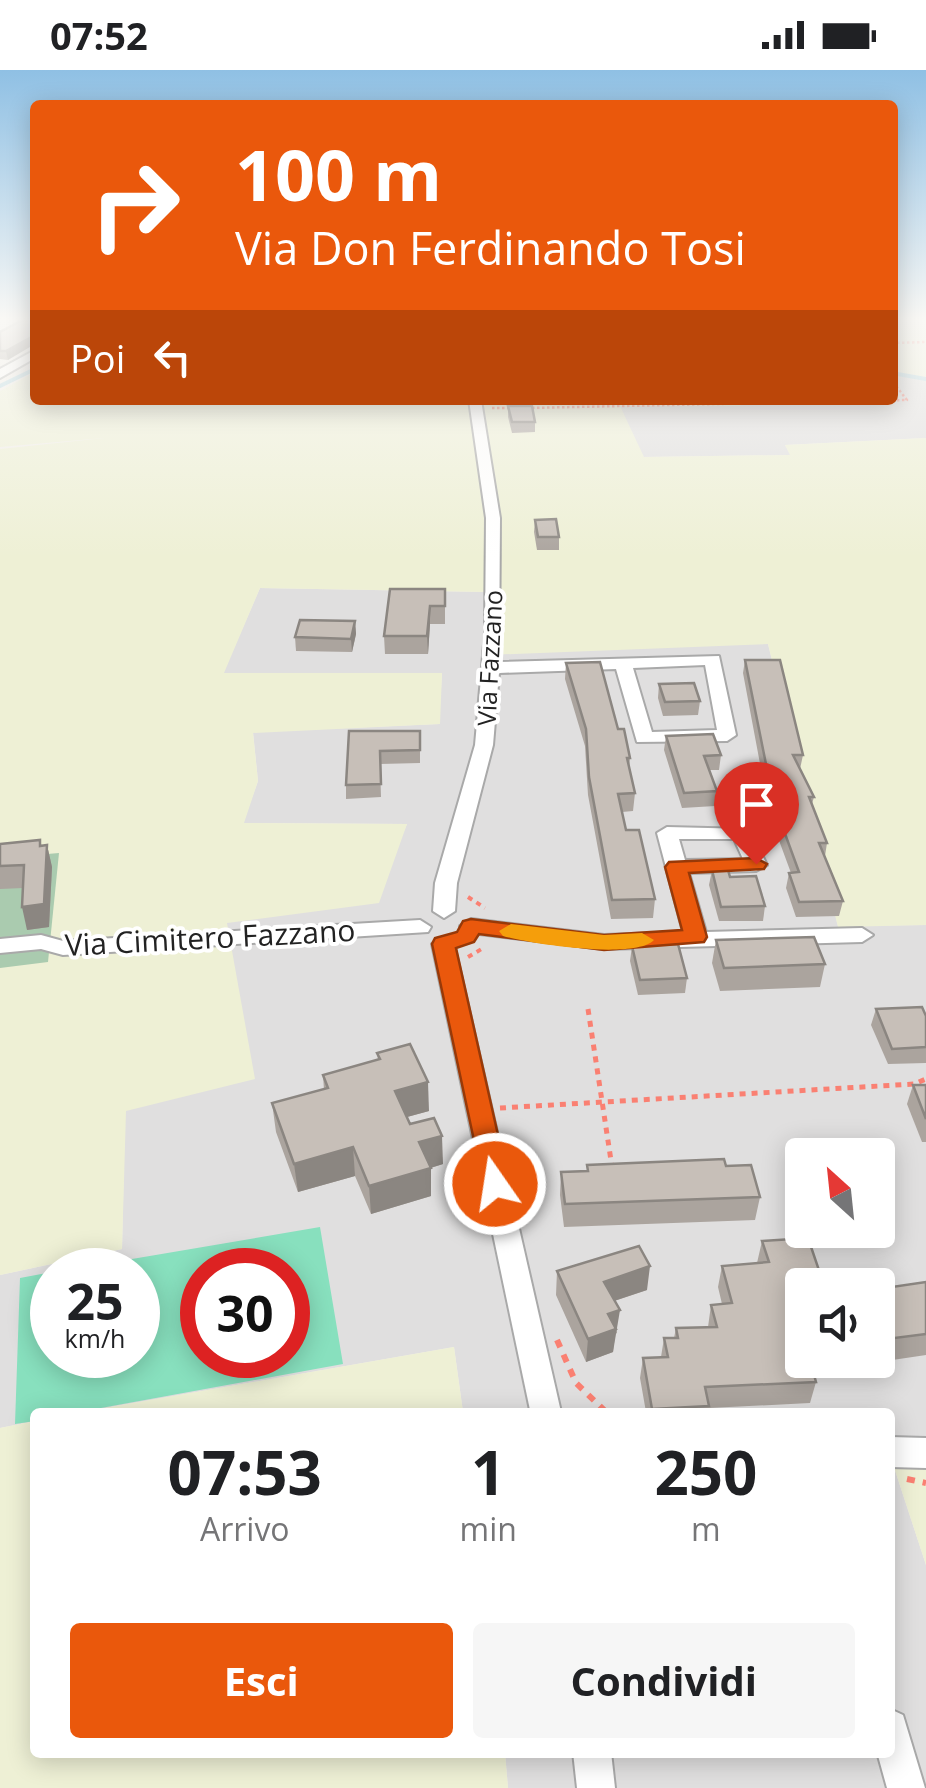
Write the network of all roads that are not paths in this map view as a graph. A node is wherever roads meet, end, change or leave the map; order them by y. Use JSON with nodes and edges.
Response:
{"nodes":[{"id":1,"x":476,"y":405,"type":"edge"},
{"id":2,"x":623,"y":663,"type":"junction"},
{"id":3,"x":490,"y":668,"type":"junction"},
{"id":4,"x":676,"y":867,"type":"dead end"},
{"id":5,"x":444,"y":911,"type":"junction"},
{"id":6,"x":471,"y":926,"type":"junction"},
{"id":7,"x":420,"y":927,"type":"junction"},
{"id":8,"x":862,"y":935,"type":"dead end"},
{"id":9,"x":696,"y":937,"type":"junction"},
{"id":10,"x":444,"y":944,"type":"junction"},
{"id":11,"x":0,"y":946,"type":"edge"},
{"id":12,"x":546,"y":1408,"type":"edge"},
{"id":13,"x":895,"y":1452,"type":"edge"},
{"id":14,"x":926,"y":1453,"type":"edge"},
{"id":15,"x":895,"y":1747,"type":"edge"},
{"id":16,"x":593,"y":1758,"type":"edge"},
{"id":17,"x":596,"y":1788,"type":"edge"},
{"id":18,"x":906,"y":1788,"type":"edge"}],
"edges":[{"from":1,"to":3,"type":"street","name":"Via Fazzano"},
{"from":2,"to":2,"type":"street"},
{"from":2,"to":3,"type":"street"},
{"from":3,"to":5,"type":"street","name":"Via Fazzano"},
{"from":4,"to":9,"type":"street"},
{"from":5,"to":6,"type":"street"},
{"from":5,"to":7,"type":"street"},
{"from":6,"to":9,"type":"street"},
{"from":6,"to":10,"type":"street"},
{"from":7,"to":10,"type":"street"},
{"from":7,"to":11,"type":"street","name":"Via Cimitero Fazzano"},
{"from":8,"to":9,"type":"street"},
{"from":10,"to":12,"type":"street"},
{"from":13,"to":14,"type":"street"},
{"from":15,"to":18,"type":"street"},
{"from":16,"to":17,"type":"street"}]}
